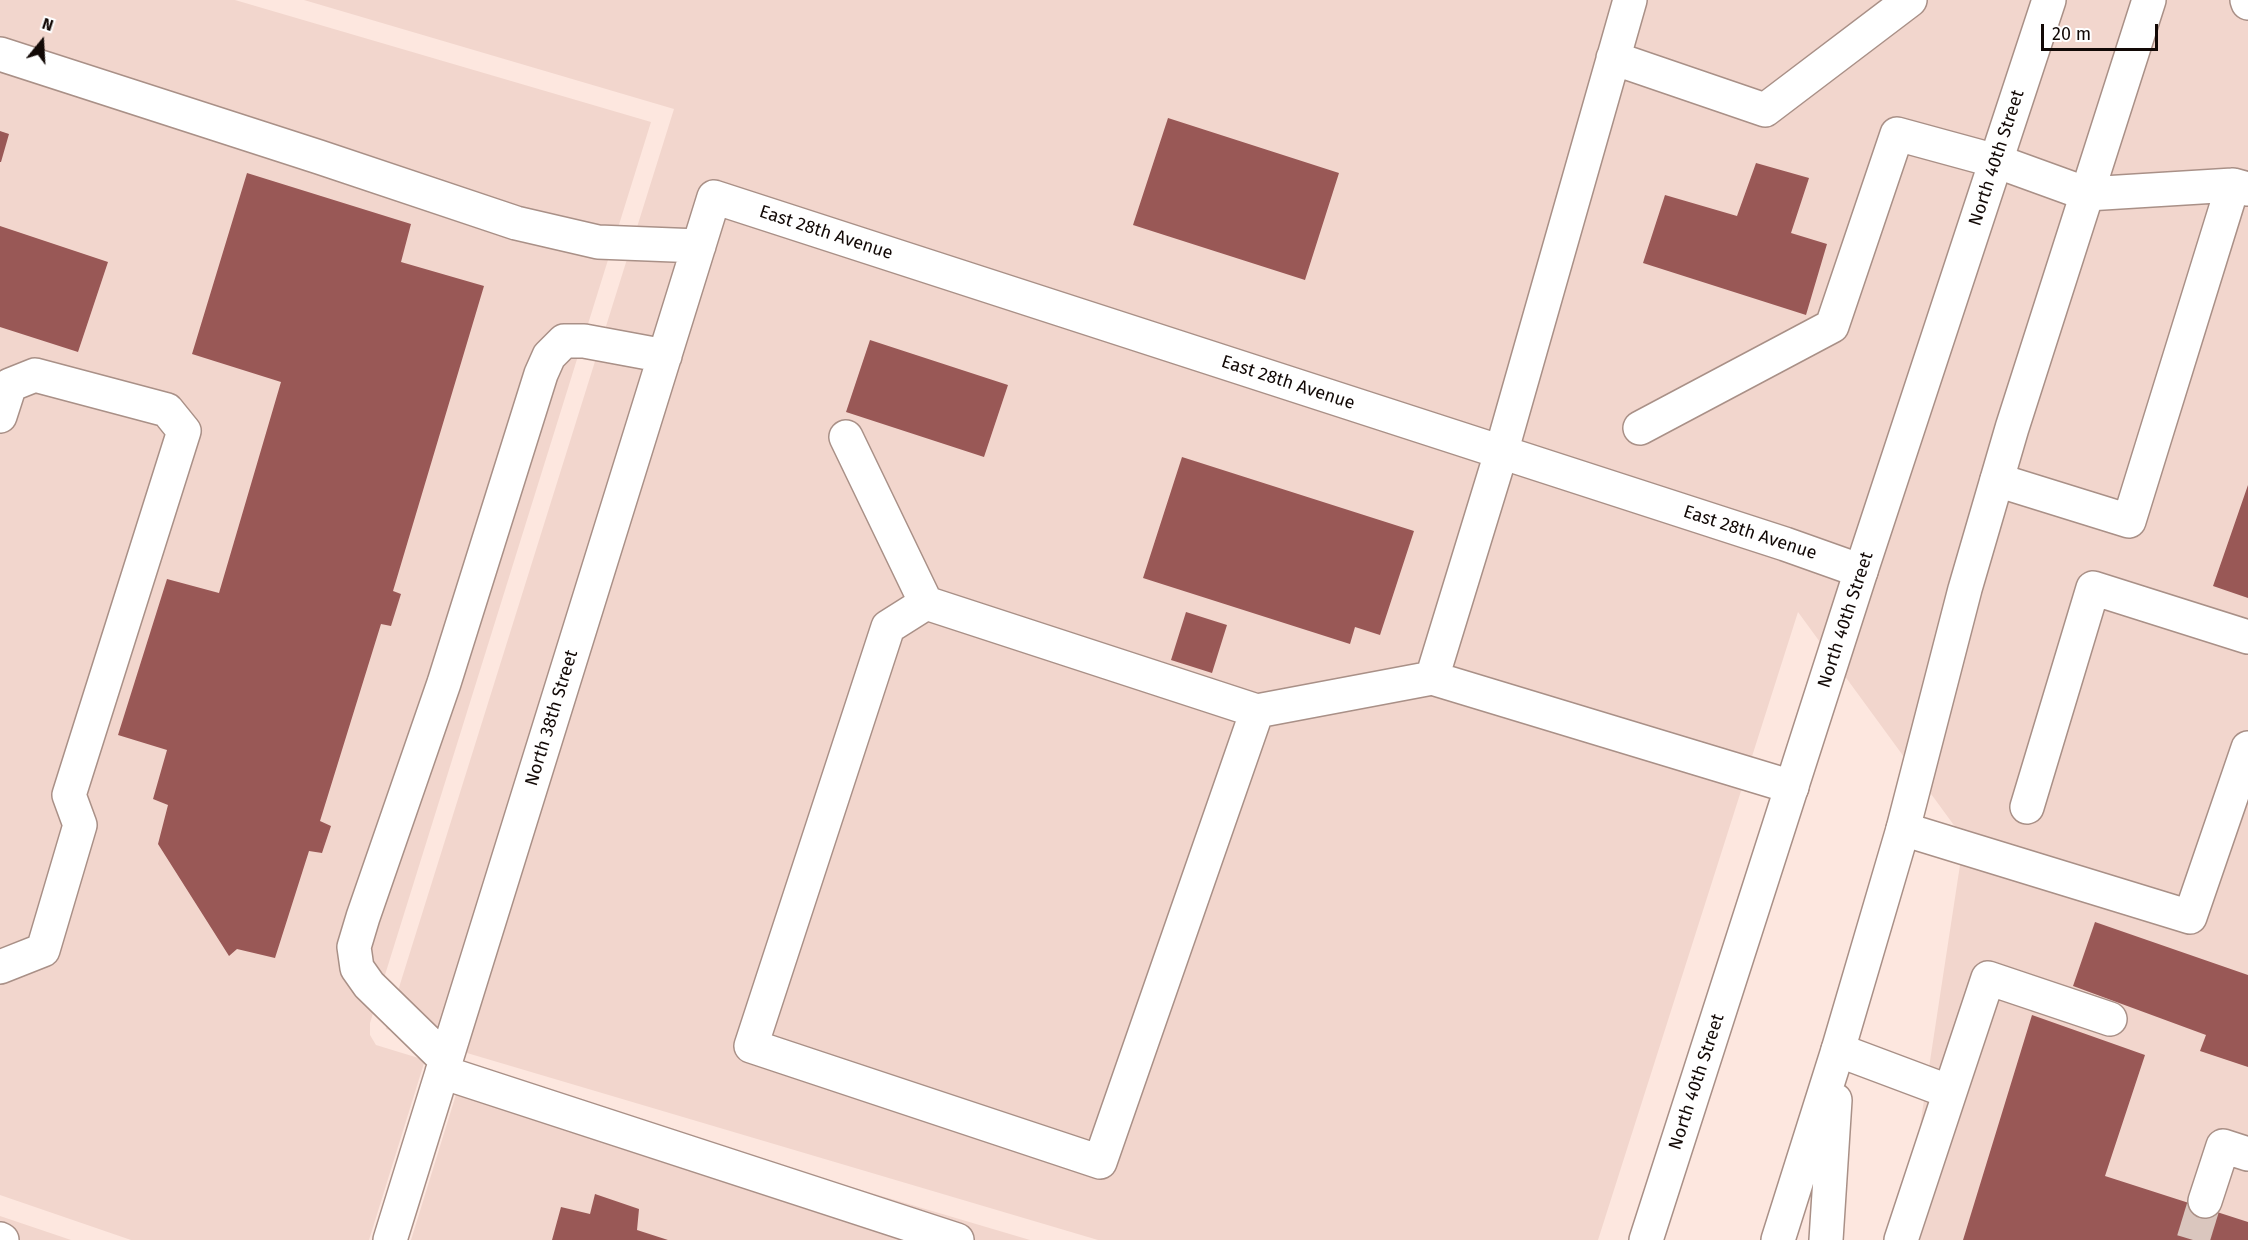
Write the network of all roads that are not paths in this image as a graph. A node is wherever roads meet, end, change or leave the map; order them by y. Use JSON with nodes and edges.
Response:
{"nodes":[{"id":1,"x":1630,"y":0,"type":"edge"},
{"id":2,"x":1910,"y":0,"type":"edge"},
{"id":3,"x":2049,"y":0,"type":"edge"},
{"id":4,"x":2149,"y":0,"type":"edge"},
{"id":5,"x":0,"y":54,"type":"edge"},
{"id":6,"x":1613,"y":58,"type":"junction"},
{"id":7,"x":1996,"y":161,"type":"junction"},
{"id":8,"x":2241,"y":187,"type":"edge"},
{"id":9,"x":2087,"y":194,"type":"junction"},
{"id":10,"x":714,"y":196,"type":"joint"},
{"id":11,"x":699,"y":246,"type":"junction"},
{"id":12,"x":665,"y":356,"type":"junction"},
{"id":13,"x":0,"y":416,"type":"edge"},
{"id":14,"x":1640,"y":428,"type":"dead end"},
{"id":15,"x":846,"y":437,"type":"dead end"},
{"id":16,"x":1501,"y":453,"type":"junction"},
{"id":17,"x":1997,"y":480,"type":"junction"},
{"id":18,"x":1862,"y":571,"type":"junction"},
{"id":19,"x":926,"y":603,"type":"junction"},
{"id":20,"x":2248,"y":637,"type":"edge"},
{"id":21,"x":1432,"y":678,"type":"junction"},
{"id":22,"x":1257,"y":711,"type":"junction"},
{"id":23,"x":2248,"y":748,"type":"edge"},
{"id":24,"x":1792,"y":787,"type":"junction"},
{"id":25,"x":2027,"y":807,"type":"dead end"},
{"id":26,"x":1903,"y":829,"type":"junction"},
{"id":27,"x":0,"y":967,"type":"edge"},
{"id":28,"x":2110,"y":1019,"type":"dead end"},
{"id":29,"x":1839,"y":1050,"type":"junction"},
{"id":30,"x":444,"y":1066,"type":"junction"},
{"id":31,"x":1950,"y":1092,"type":"junction"},
{"id":32,"x":2248,"y":1154,"type":"edge"},
{"id":33,"x":2205,"y":1201,"type":"tunnel mouth"},
{"id":34,"x":948,"y":1239,"type":"edge"},
{"id":35,"x":390,"y":1240,"type":"edge"},
{"id":36,"x":1646,"y":1240,"type":"edge"},
{"id":37,"x":1778,"y":1240,"type":"edge"},
{"id":38,"x":1826,"y":1240,"type":"edge"},
{"id":39,"x":1901,"y":1240,"type":"edge"}],
"edges":[{"from":1,"to":6,"type":"main road"},
{"from":2,"to":6,"type":"main road"},
{"from":3,"to":7,"type":"main road","name":"North 40th Street"},
{"from":4,"to":9,"type":"main road"},
{"from":5,"to":11,"type":"main road"},
{"from":6,"to":16,"type":"main road"},
{"from":7,"to":9,"type":"main road"},
{"from":7,"to":14,"type":"main road"},
{"from":7,"to":18,"type":"main road","name":"North 40th Street"},
{"from":8,"to":9,"type":"main road"},
{"from":8,"to":17,"type":"main road"},
{"from":9,"to":17,"type":"main road"},
{"from":10,"to":11,"type":"main road","name":"North 38th Street"},
{"from":10,"to":16,"type":"main road","name":"East 28th Avenue"},
{"from":11,"to":12,"type":"main road","name":"North 38th Street"},
{"from":12,"to":30,"type":"main road","name":"North 38th Street"},
{"from":12,"to":30,"type":"main road"},
{"from":13,"to":27,"type":"main road"},
{"from":15,"to":19,"type":"main road"},
{"from":16,"to":18,"type":"main road","name":"East 28th Avenue"},
{"from":16,"to":21,"type":"main road"},
{"from":17,"to":26,"type":"main road"},
{"from":18,"to":24,"type":"main road","name":"North 40th Street"},
{"from":19,"to":22,"type":"main road"},
{"from":19,"to":22,"type":"main road"},
{"from":20,"to":25,"type":"main road"},
{"from":21,"to":22,"type":"main road"},
{"from":21,"to":24,"type":"main road"},
{"from":23,"to":26,"type":"main road"},
{"from":24,"to":36,"type":"main road","name":"North 40th Street"},
{"from":26,"to":29,"type":"main road"},
{"from":28,"to":31,"type":"main road"},
{"from":29,"to":31,"type":"main road"},
{"from":29,"to":37,"type":"main road"},
{"from":29,"to":38,"type":"main road"},
{"from":30,"to":34,"type":"main road"},
{"from":30,"to":35,"type":"main road","name":"North 38th Street"},
{"from":31,"to":39,"type":"main road"},
{"from":32,"to":33,"type":"main road"}]}
